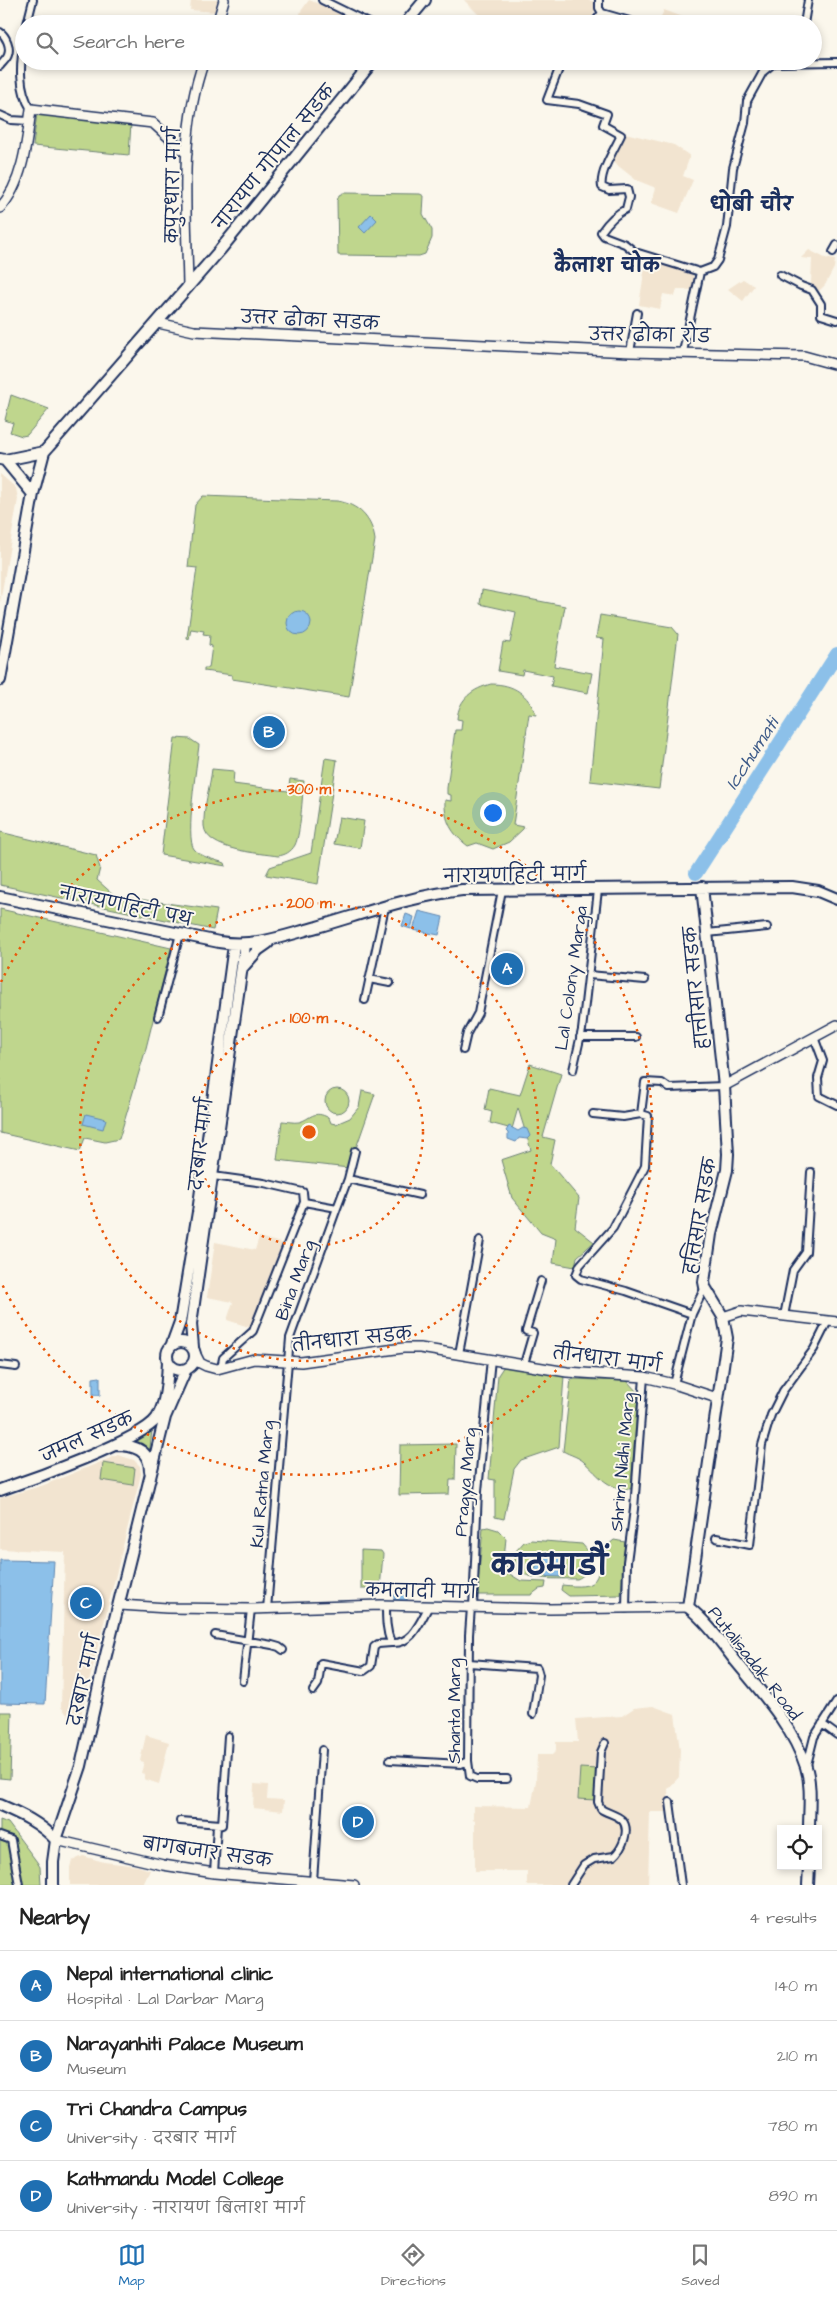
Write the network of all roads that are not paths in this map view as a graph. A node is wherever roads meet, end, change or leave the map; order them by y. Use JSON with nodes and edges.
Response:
{"nodes":[{"id":1,"x":33,"y":0,"type":"edge"},
{"id":2,"x":224,"y":0,"type":"edge"},
{"id":3,"x":322,"y":0,"type":"edge"},
{"id":4,"x":425,"y":0,"type":"edge"},
{"id":5,"x":599,"y":0,"type":"edge"},
{"id":6,"x":808,"y":0,"type":"edge"},
{"id":7,"x":602,"y":13,"type":"joint"},
{"id":8,"x":29,"y":15,"type":"edge"},
{"id":9,"x":220,"y":15,"type":"edge"},
{"id":10,"x":353,"y":15,"type":"edge"},
{"id":11,"x":415,"y":15,"type":"edge"},
{"id":12,"x":609,"y":15,"type":"edge"},
{"id":13,"x":806,"y":15,"type":"edge"},
{"id":14,"x":0,"y":32,"type":"edge"},
{"id":15,"x":822,"y":62,"type":"edge"},
{"id":16,"x":837,"y":62,"type":"edge"},
{"id":17,"x":0,"y":66,"type":"edge"},
{"id":18,"x":22,"y":70,"type":"edge"},
{"id":19,"x":201,"y":70,"type":"edge"},
{"id":20,"x":366,"y":70,"type":"edge"},
{"id":21,"x":556,"y":70,"type":"edge"},
{"id":22,"x":765,"y":70,"type":"edge"},
{"id":23,"x":31,"y":109,"type":"junction"},
{"id":24,"x":0,"y":115,"type":"edge"},
{"id":25,"x":29,"y":121,"type":"junction"},
{"id":26,"x":187,"y":154,"type":"junction"},
{"id":27,"x":0,"y":208,"type":"edge"},
{"id":28,"x":837,"y":245,"type":"edge"},
{"id":29,"x":833,"y":252,"type":"dead end"},
{"id":30,"x":700,"y":272,"type":"junction"},
{"id":31,"x":780,"y":275,"type":"dead end"},
{"id":32,"x":188,"y":288,"type":"junction"},
{"id":33,"x":636,"y":313,"type":"dead end"},
{"id":34,"x":837,"y":320,"type":"edge"},
{"id":35,"x":158,"y":323,"type":"junction"},
{"id":36,"x":461,"y":343,"type":"joint"},
{"id":37,"x":630,"y":352,"type":"junction"},
{"id":38,"x":683,"y":352,"type":"junction"},
{"id":39,"x":837,"y":365,"type":"edge"},
{"id":40,"x":44,"y":452,"type":"junction"},
{"id":41,"x":3,"y":459,"type":"edge"},
{"id":42,"x":34,"y":494,"type":"junction"},
{"id":43,"x":0,"y":680,"type":"edge"},
{"id":44,"x":702,"y":887,"type":"junction"},
{"id":45,"x":502,"y":890,"type":"junction"},
{"id":46,"x":598,"y":890,"type":"junction"},
{"id":47,"x":0,"y":897,"type":"edge"},
{"id":48,"x":837,"y":899,"type":"edge"},
{"id":49,"x":385,"y":907,"type":"junction"},
{"id":50,"x":767,"y":927,"type":"dead end"},
{"id":51,"x":707,"y":933,"type":"junction"},
{"id":52,"x":180,"y":934,"type":"junction"},
{"id":53,"x":202,"y":939,"type":"junction"},
{"id":54,"x":273,"y":939,"type":"junction"},
{"id":55,"x":234,"y":945,"type":"junction"},
{"id":56,"x":245,"y":945,"type":"junction"},
{"id":57,"x":231,"y":968,"type":"junction"},
{"id":58,"x":242,"y":968,"type":"junction"},
{"id":59,"x":589,"y":975,"type":"junction"},
{"id":60,"x":369,"y":979,"type":"junction"},
{"id":61,"x":645,"y":980,"type":"dead end"},
{"id":62,"x":390,"y":983,"type":"dead end"},
{"id":63,"x":365,"y":1000,"type":"dead end"},
{"id":64,"x":158,"y":1017,"type":"dead end"},
{"id":65,"x":837,"y":1025,"type":"edge"},
{"id":66,"x":580,"y":1037,"type":"junction"},
{"id":67,"x":636,"y":1037,"type":"dead end"},
{"id":68,"x":814,"y":1037,"type":"junction"},
{"id":69,"x":463,"y":1050,"type":"dead end"},
{"id":70,"x":573,"y":1070,"type":"dead end"},
{"id":71,"x":724,"y":1086,"type":"junction"},
{"id":72,"x":837,"y":1105,"type":"edge"},
{"id":73,"x":593,"y":1114,"type":"dead end"},
{"id":74,"x":641,"y":1114,"type":"junction"},
{"id":75,"x":355,"y":1151,"type":"dead end"},
{"id":76,"x":810,"y":1172,"type":"dead end"},
{"id":77,"x":213,"y":1176,"type":"junction"},
{"id":78,"x":348,"y":1179,"type":"junction"},
{"id":79,"x":420,"y":1195,"type":"dead end"},
{"id":80,"x":304,"y":1202,"type":"junction"},
{"id":81,"x":337,"y":1208,"type":"junction"},
{"id":82,"x":480,"y":1240,"type":"dead end"},
{"id":83,"x":541,"y":1281,"type":"dead end"},
{"id":84,"x":705,"y":1287,"type":"junction"},
{"id":85,"x":692,"y":1314,"type":"junction"},
{"id":86,"x":784,"y":1316,"type":"junction"},
{"id":87,"x":723,"y":1317,"type":"junction"},
{"id":88,"x":833,"y":1321,"type":"edge"},
{"id":89,"x":172,"y":1344,"type":"junction"},
{"id":90,"x":194,"y":1350,"type":"junction"},
{"id":91,"x":459,"y":1354,"type":"junction"},
{"id":92,"x":491,"y":1359,"type":"junction"},
{"id":93,"x":168,"y":1361,"type":"junction"},
{"id":94,"x":288,"y":1363,"type":"junction"},
{"id":95,"x":0,"y":1364,"type":"edge"},
{"id":96,"x":524,"y":1364,"type":"junction"},
{"id":97,"x":16,"y":1366,"type":"dead end"},
{"id":98,"x":219,"y":1368,"type":"junction"},
{"id":99,"x":186,"y":1369,"type":"junction"},
{"id":100,"x":644,"y":1377,"type":"junction"},
{"id":101,"x":674,"y":1384,"type":"junction"},
{"id":102,"x":717,"y":1398,"type":"junction"},
{"id":103,"x":113,"y":1446,"type":"junction"},
{"id":104,"x":150,"y":1482,"type":"junction"},
{"id":105,"x":0,"y":1490,"type":"edge"},
{"id":106,"x":716,"y":1538,"type":"dead end"},
{"id":107,"x":120,"y":1605,"type":"junction"},
{"id":108,"x":386,"y":1605,"type":"junction"},
{"id":109,"x":429,"y":1606,"type":"junction"},
{"id":110,"x":688,"y":1607,"type":"junction"},
{"id":111,"x":251,"y":1608,"type":"junction"},
{"id":112,"x":267,"y":1608,"type":"junction"},
{"id":113,"x":472,"y":1608,"type":"junction"},
{"id":114,"x":626,"y":1610,"type":"junction"},
{"id":115,"x":215,"y":1635,"type":"dead end"},
{"id":116,"x":248,"y":1641,"type":"junction"},
{"id":117,"x":391,"y":1643,"type":"junction"},
{"id":118,"x":282,"y":1650,"type":"dead end"},
{"id":119,"x":468,"y":1663,"type":"junction"},
{"id":120,"x":243,"y":1681,"type":"dead end"},
{"id":121,"x":313,"y":1691,"type":"dead end"},
{"id":122,"x":837,"y":1701,"type":"edge"},
{"id":123,"x":533,"y":1714,"type":"dead end"},
{"id":124,"x":822,"y":1724,"type":"junction"},
{"id":125,"x":837,"y":1735,"type":"edge"},
{"id":126,"x":228,"y":1736,"type":"dead end"},
{"id":127,"x":605,"y":1743,"type":"dead end"},
{"id":128,"x":322,"y":1750,"type":"dead end"},
{"id":129,"x":390,"y":1760,"type":"dead end"},
{"id":130,"x":468,"y":1761,"type":"junction"},
{"id":131,"x":805,"y":1769,"type":"junction"},
{"id":132,"x":507,"y":1779,"type":"dead end"},
{"id":133,"x":670,"y":1802,"type":"dead end"},
{"id":134,"x":0,"y":1805,"type":"edge"},
{"id":135,"x":180,"y":1821,"type":"dead end"},
{"id":136,"x":222,"y":1825,"type":"junction"},
{"id":137,"x":802,"y":1825,"type":"edge"},
{"id":138,"x":809,"y":1825,"type":"edge"},
{"id":139,"x":0,"y":1836,"type":"edge"},
{"id":140,"x":56,"y":1840,"type":"junction"},
{"id":141,"x":803,"y":1870,"type":"edge"},
{"id":142,"x":809,"y":1870,"type":"edge"},
{"id":143,"x":214,"y":1873,"type":"junction"},
{"id":144,"x":313,"y":1881,"type":"junction"},
{"id":145,"x":19,"y":1885,"type":"edge"},
{"id":146,"x":53,"y":1885,"type":"edge"},
{"id":147,"x":354,"y":1885,"type":"edge"},
{"id":148,"x":571,"y":1885,"type":"edge"},
{"id":149,"x":681,"y":1885,"type":"edge"},
{"id":150,"x":802,"y":1885,"type":"edge"},
{"id":151,"x":808,"y":1885,"type":"edge"}],
"edges":[{"from":1,"to":8,"type":"street"},
{"from":2,"to":9,"type":"main road"},
{"from":3,"to":10,"type":"street"},
{"from":4,"to":11,"type":"main road"},
{"from":5,"to":7,"type":"street"},
{"from":6,"to":13,"type":"street"},
{"from":7,"to":12,"type":"street"},
{"from":14,"to":17,"type":"street"},
{"from":15,"to":16,"type":"street"},
{"from":18,"to":23,"type":"street"},
{"from":19,"to":26,"type":"main road","name":"कपुरधारा मार्ग"},
{"from":20,"to":32,"type":"main road","name":"नारायण गोपाल सडक"},
{"from":21,"to":30,"type":"street"},
{"from":22,"to":30,"type":"street"},
{"from":23,"to":25,"type":"main road"},
{"from":23,"to":26,"type":"main road"},
{"from":24,"to":25,"type":"street"},
{"from":25,"to":27,"type":"main road"},
{"from":26,"to":32,"type":"main road","name":"कपुरधारा मार्ग"},
{"from":28,"to":29,"type":"street"},
{"from":30,"to":38,"type":"street"},
{"from":31,"to":34,"type":"street"},
{"from":32,"to":35,"type":"main road","name":"नारायण गोपाल सडक"},
{"from":33,"to":37,"type":"street"},
{"from":35,"to":36,"type":"main road","name":"उत्तर ढोका सडक"},
{"from":35,"to":40,"type":"main road"},
{"from":36,"to":37,"type":"main road","name":"उत्तर ढोका रोड"},
{"from":37,"to":38,"type":"main road","name":"उत्तर ढोका रोड"},
{"from":38,"to":39,"type":"main road","name":"उत्तर ढोका रोड"},
{"from":40,"to":41,"type":"main road"},
{"from":40,"to":42,"type":"main road"},
{"from":41,"to":42,"type":"main road"},
{"from":42,"to":43,"type":"main road"},
{"from":44,"to":46,"type":"main road","name":"नारायणहिटी मार्ग"},
{"from":44,"to":48,"type":"main road","name":"नारायणहिटी मार्ग"},
{"from":44,"to":51,"type":"main road","name":"हात्तीसार सडक"},
{"from":45,"to":46,"type":"main road","name":"नारायणहिटी मार्ग"},
{"from":45,"to":49,"type":"main road","name":"नारायणहिटी मार्ग"},
{"from":45,"to":69,"type":"street"},
{"from":46,"to":59,"type":"street","name":"Lal Colony Marga"},
{"from":47,"to":52,"type":"main road","name":"नारायणहिटी पथ"},
{"from":49,"to":54,"type":"main road","name":"नारायणहिटी मार्ग"},
{"from":49,"to":60,"type":"street"},
{"from":50,"to":51,"type":"street"},
{"from":51,"to":71,"type":"main road","name":"हात्तीसार सडक"},
{"from":52,"to":53,"type":"main road","name":"नारायणहिटी पथ"},
{"from":52,"to":64,"type":"street"},
{"from":53,"to":55,"type":"main road","name":"नारायणहिटी पथ"},
{"from":53,"to":57,"type":"main road"},
{"from":54,"to":56,"type":"main road","name":"नारायणहिटी मार्ग"},
{"from":54,"to":58,"type":"main road"},
{"from":55,"to":56,"type":"main road","name":"नारायणहिटी पथ"},
{"from":55,"to":57,"type":"main road","name":"दरबार मार्ग"},
{"from":56,"to":58,"type":"main road","name":"दरबार मार्ग"},
{"from":57,"to":89,"type":"main road","name":"दरबार मार्ग"},
{"from":58,"to":77,"type":"main road","name":"दरबार मार्ग"},
{"from":59,"to":61,"type":"street"},
{"from":59,"to":66,"type":"street","name":"Lal Colony Marga"},
{"from":60,"to":62,"type":"street"},
{"from":60,"to":63,"type":"street"},
{"from":65,"to":68,"type":"main road"},
{"from":66,"to":67,"type":"street"},
{"from":66,"to":70,"type":"street","name":"Lal Colony Marga"},
{"from":68,"to":71,"type":"main road"},
{"from":68,"to":72,"type":"street"},
{"from":71,"to":74,"type":"street"},
{"from":71,"to":84,"type":"main road","name":"हत्तिसार सडक"},
{"from":73,"to":74,"type":"street"},
{"from":74,"to":85,"type":"street"},
{"from":75,"to":78,"type":"street","name":"Bina Marg"},
{"from":76,"to":86,"type":"street"},
{"from":77,"to":80,"type":"street"},
{"from":77,"to":90,"type":"main road","name":"दरबार मार्ग"},
{"from":78,"to":79,"type":"street"},
{"from":78,"to":81,"type":"street","name":"Bina Marg"},
{"from":80,"to":81,"type":"street"},
{"from":80,"to":98,"type":"street"},
{"from":81,"to":94,"type":"street","name":"Bina Marg"},
{"from":82,"to":91,"type":"street"},
{"from":83,"to":96,"type":"street"},
{"from":84,"to":85,"type":"street"},
{"from":84,"to":87,"type":"main road","name":"हत्तिसार सडक"},
{"from":85,"to":101,"type":"street"},
{"from":86,"to":87,"type":"main road"},
{"from":86,"to":88,"type":"main road"},
{"from":87,"to":102,"type":"main road"},
{"from":88,"to":106,"type":"street"},
{"from":89,"to":90,"type":"main road"},
{"from":89,"to":93,"type":"main road"},
{"from":90,"to":98,"type":"main road"},
{"from":90,"to":99,"type":"main road"},
{"from":91,"to":92,"type":"main road","name":"तीनधारा सडक"},
{"from":91,"to":94,"type":"main road","name":"तीनधारा सडक"},
{"from":92,"to":96,"type":"main road","name":"तीनधारा मार्ग"},
{"from":92,"to":113,"type":"street","name":"Pragya Marg"},
{"from":93,"to":99,"type":"main road"},
{"from":93,"to":103,"type":"main road","name":"जमल सडक"},
{"from":94,"to":98,"type":"main road","name":"तीनधारा सडक"},
{"from":94,"to":112,"type":"street","name":"Kul Ratna Marg"},
{"from":95,"to":97,"type":"street"},
{"from":96,"to":100,"type":"main road","name":"तीनधारा मार्ग"},
{"from":99,"to":104,"type":"main road","name":"दरबार मार्ग"},
{"from":100,"to":101,"type":"main road","name":"तीनधारा मार्ग"},
{"from":100,"to":114,"type":"street","name":"Shrim Nidhi Marg"},
{"from":101,"to":102,"type":"main road","name":"तीनधारा मार्ग"},
{"from":102,"to":110,"type":"main road"},
{"from":103,"to":104,"type":"main road"},
{"from":103,"to":105,"type":"main road","name":"जमल सडक"},
{"from":104,"to":107,"type":"main road","name":"दरबार मार्ग"},
{"from":107,"to":111,"type":"main road","name":"कमलादी मार्ग"},
{"from":107,"to":140,"type":"main road","name":"दरबार मार्ग"},
{"from":108,"to":109,"type":"main road","name":"कमलादी मार्ग"},
{"from":108,"to":112,"type":"main road","name":"कमलादी मार्ग"},
{"from":108,"to":117,"type":"street"},
{"from":109,"to":113,"type":"main road","name":"कमलादी मार्ग"},
{"from":109,"to":117,"type":"street"},
{"from":110,"to":114,"type":"main road","name":"कमलादी मार्ग"},
{"from":110,"to":131,"type":"main road"},
{"from":111,"to":112,"type":"main road","name":"कमलादी मार्ग"},
{"from":111,"to":116,"type":"street"},
{"from":113,"to":114,"type":"main road","name":"कमलादी मार्ग"},
{"from":113,"to":119,"type":"street","name":"Shanta Marg"},
{"from":115,"to":116,"type":"street"},
{"from":116,"to":118,"type":"street"},
{"from":116,"to":120,"type":"street"},
{"from":117,"to":121,"type":"street"},
{"from":119,"to":123,"type":"street"},
{"from":119,"to":130,"type":"street","name":"Shanta Marg"},
{"from":122,"to":124,"type":"street"},
{"from":124,"to":125,"type":"street"},
{"from":124,"to":131,"type":"street"},
{"from":126,"to":136,"type":"street"},
{"from":127,"to":148,"type":"street"},
{"from":128,"to":144,"type":"street"},
{"from":129,"to":130,"type":"street"},
{"from":130,"to":132,"type":"street","name":"Shanta Marg"},
{"from":131,"to":137,"type":"main road"},
{"from":131,"to":138,"type":"main road"},
{"from":133,"to":149,"type":"street"},
{"from":134,"to":140,"type":"main road"},
{"from":135,"to":136,"type":"street"},
{"from":136,"to":143,"type":"street"},
{"from":139,"to":145,"type":"street"},
{"from":140,"to":143,"type":"main road","name":"बागबजार सडक"},
{"from":140,"to":146,"type":"main road","name":"दरबार मार्ग"},
{"from":141,"to":150,"type":"main road"},
{"from":142,"to":151,"type":"main road"},
{"from":143,"to":144,"type":"main road","name":"बागबजार सडक"},
{"from":144,"to":147,"type":"main road","name":"बागबजार सडक"}]}
